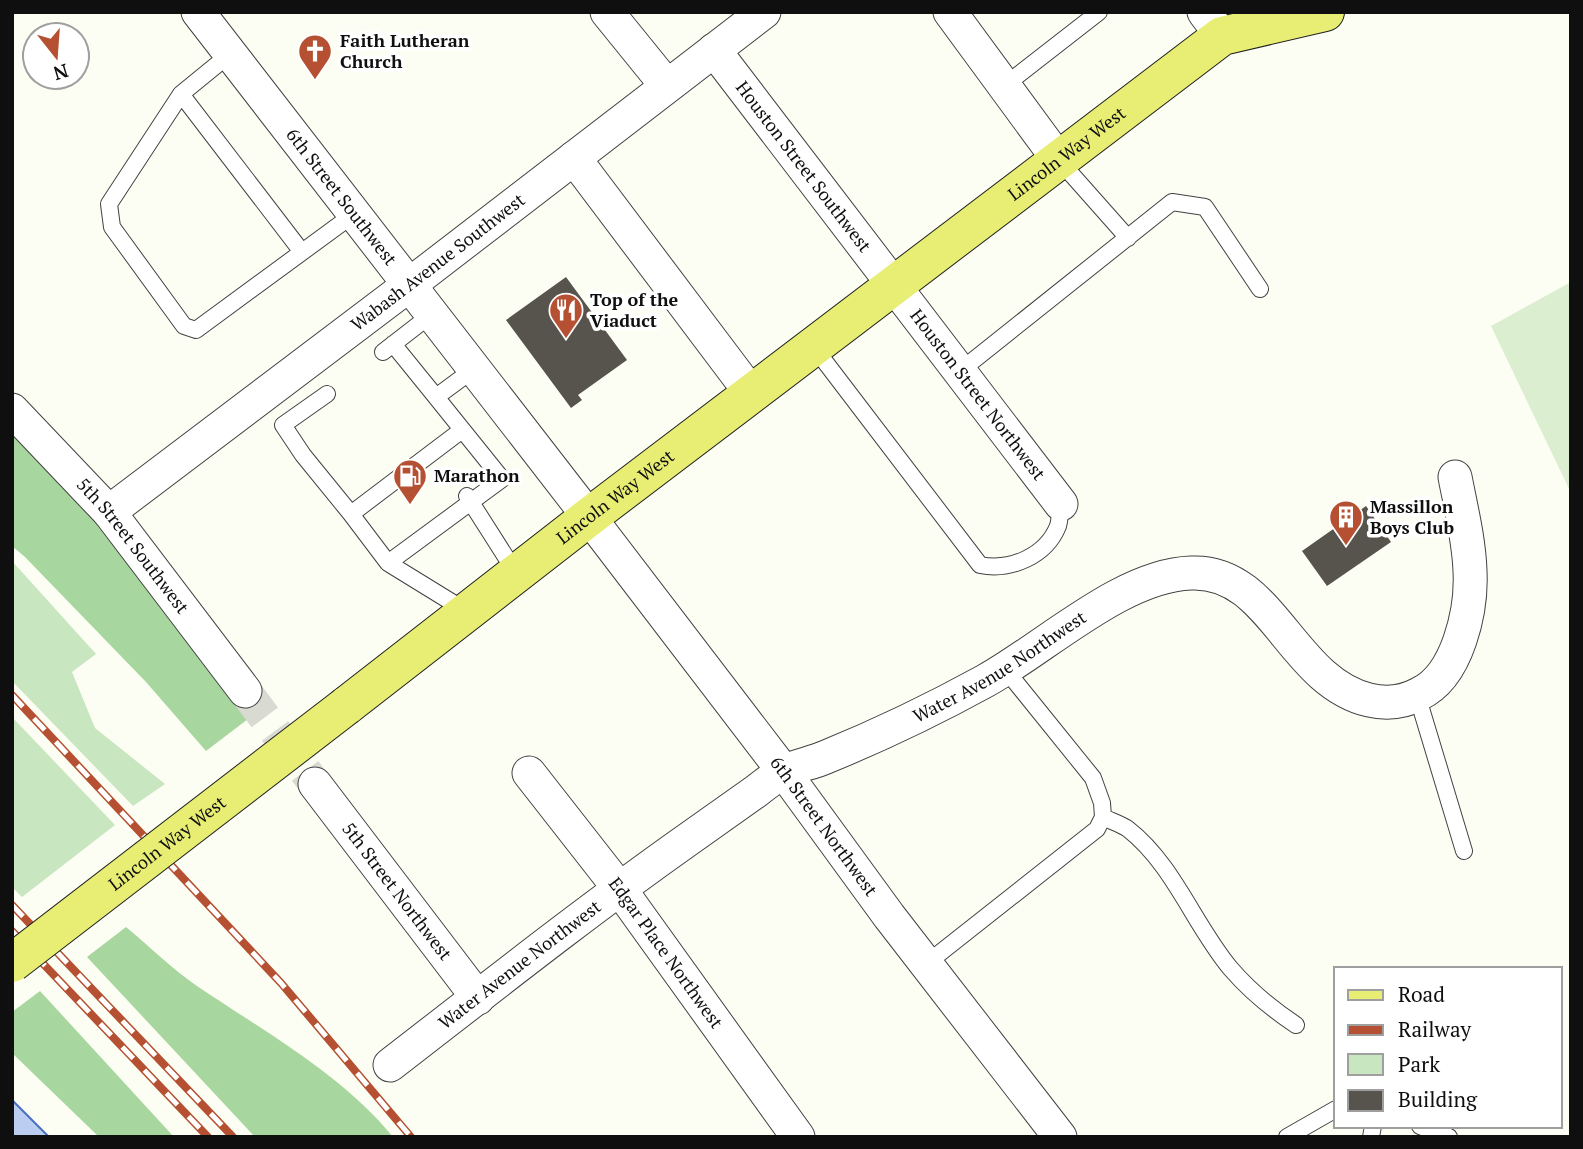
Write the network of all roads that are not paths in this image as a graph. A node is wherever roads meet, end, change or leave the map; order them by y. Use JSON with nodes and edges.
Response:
{"nodes":[{"id":1,"x":198,"y":12,"type":"edge"},
{"id":2,"x":607,"y":12,"type":"edge"},
{"id":3,"x":764,"y":12,"type":"edge"},
{"id":4,"x":950,"y":12,"type":"edge"},
{"id":5,"x":1099,"y":12,"type":"edge"},
{"id":6,"x":1325,"y":12,"type":"edge"},
{"id":7,"x":1213,"y":24,"type":"edge"},
{"id":8,"x":714,"y":50,"type":"junction"},
{"id":9,"x":230,"y":54,"type":"junction"},
{"id":10,"x":667,"y":86,"type":"junction"},
{"id":11,"x":1004,"y":86,"type":"junction"},
{"id":12,"x":181,"y":94,"type":"junction"},
{"id":13,"x":574,"y":158,"type":"junction"},
{"id":14,"x":1058,"y":159,"type":"junction"},
{"id":15,"x":354,"y":214,"type":"junction"},
{"id":16,"x":1128,"y":238,"type":"junction"},
{"id":17,"x":302,"y":252,"type":"junction"},
{"id":18,"x":409,"y":285,"type":"junction"},
{"id":19,"x":893,"y":285,"type":"junction"},
{"id":20,"x":1260,"y":289,"type":"dead end"},
{"id":21,"x":432,"y":314,"type":"junction"},
{"id":22,"x":813,"y":346,"type":"junction"},
{"id":23,"x":474,"y":369,"type":"junction"},
{"id":24,"x":960,"y":371,"type":"junction"},
{"id":25,"x":751,"y":393,"type":"junction"},
{"id":26,"x":327,"y":394,"type":"dead end"},
{"id":27,"x":436,"y":397,"type":"junction"},
{"id":28,"x":12,"y":410,"type":"edge"},
{"id":29,"x":271,"y":412,"type":"junction"},
{"id":30,"x":462,"y":429,"type":"junction"},
{"id":31,"x":404,"y":473,"type":"junction"},
{"id":32,"x":1455,"y":477,"type":"dead end"},
{"id":33,"x":415,"y":486,"type":"dead end"},
{"id":34,"x":376,"y":495,"type":"junction"},
{"id":35,"x":469,"y":499,"type":"junction"},
{"id":36,"x":1062,"y":504,"type":"joint"},
{"id":37,"x":388,"y":508,"type":"dead end"},
{"id":38,"x":109,"y":512,"type":"junction"},
{"id":39,"x":351,"y":514,"type":"junction"},
{"id":40,"x":589,"y":517,"type":"junction"},
{"id":41,"x":388,"y":563,"type":"junction"},
{"id":42,"x":516,"y":573,"type":"junction"},
{"id":43,"x":466,"y":611,"type":"junction"},
{"id":44,"x":1005,"y":669,"type":"junction"},
{"id":45,"x":244,"y":691,"type":"tunnel mouth"},
{"id":46,"x":1417,"y":695,"type":"junction"},
{"id":47,"x":784,"y":772,"type":"junction"},
{"id":48,"x":529,"y":773,"type":"dead end"},
{"id":49,"x":315,"y":784,"type":"tunnel mouth"},
{"id":50,"x":1103,"y":817,"type":"junction"},
{"id":51,"x":1464,"y":851,"type":"dead end"},
{"id":52,"x":619,"y":888,"type":"junction"},
{"id":53,"x":12,"y":963,"type":"edge"},
{"id":54,"x":926,"y":964,"type":"junction"},
{"id":55,"x":478,"y":998,"type":"junction"},
{"id":56,"x":1296,"y":1025,"type":"dead end"},
{"id":57,"x":390,"y":1065,"type":"dead end"},
{"id":58,"x":1334,"y":1110,"type":"edge"},
{"id":59,"x":1425,"y":1128,"type":"edge"},
{"id":60,"x":798,"y":1137,"type":"edge"},
{"id":61,"x":1060,"y":1137,"type":"edge"},
{"id":62,"x":1287,"y":1137,"type":"edge"},
{"id":63,"x":1449,"y":1137,"type":"edge"}],
"edges":[{"from":1,"to":9,"type":"street","name":"6th Street Southwest"},
{"from":2,"to":10,"type":"street"},
{"from":3,"to":8,"type":"street","name":"Wabash Avenue Southwest"},
{"from":4,"to":11,"type":"street"},
{"from":5,"to":11,"type":"lane"},
{"from":6,"to":7,"type":"main road"},
{"from":7,"to":14,"type":"main road","name":"Lincoln Way West"},
{"from":8,"to":10,"type":"street","name":"Wabash Avenue Southwest"},
{"from":8,"to":19,"type":"street","name":"Houston Street Southwest"},
{"from":9,"to":12,"type":"lane"},
{"from":9,"to":15,"type":"street","name":"6th Street Southwest"},
{"from":10,"to":13,"type":"street","name":"Wabash Avenue Southwest"},
{"from":11,"to":14,"type":"street"},
{"from":12,"to":17,"type":"lane"},
{"from":12,"to":17,"type":"lane"},
{"from":13,"to":18,"type":"street","name":"Wabash Avenue Southwest"},
{"from":13,"to":25,"type":"street"},
{"from":14,"to":16,"type":"lane"},
{"from":14,"to":19,"type":"main road","name":"Lincoln Way West"},
{"from":15,"to":17,"type":"lane"},
{"from":15,"to":18,"type":"street","name":"6th Street Southwest"},
{"from":16,"to":20,"type":"lane"},
{"from":16,"to":24,"type":"lane"},
{"from":18,"to":21,"type":"street","name":"6th Street Southwest"},
{"from":18,"to":29,"type":"street","name":"Wabash Avenue Southwest"},
{"from":19,"to":22,"type":"main road","name":"Lincoln Way West"},
{"from":19,"to":24,"type":"street","name":"Houston Street Northwest"},
{"from":21,"to":23,"type":"street","name":"6th Street Southwest"},
{"from":21,"to":27,"type":"lane"},
{"from":22,"to":25,"type":"main road","name":"Lincoln Way West"},
{"from":22,"to":36,"type":"lane"},
{"from":23,"to":27,"type":"lane"},
{"from":23,"to":40,"type":"street","name":"6th Street Southwest"},
{"from":24,"to":36,"type":"street","name":"Houston Street Northwest"},
{"from":25,"to":40,"type":"main road","name":"Lincoln Way West"},
{"from":26,"to":29,"type":"lane"},
{"from":27,"to":30,"type":"lane"},
{"from":28,"to":38,"type":"street","name":"5th Street Southwest"},
{"from":29,"to":38,"type":"street","name":"Wabash Avenue Southwest"},
{"from":29,"to":39,"type":"lane"},
{"from":30,"to":31,"type":"lane"},
{"from":30,"to":35,"type":"lane"},
{"from":31,"to":33,"type":"lane"},
{"from":31,"to":34,"type":"lane"},
{"from":32,"to":46,"type":"street","name":"Water Avenue Northwest"},
{"from":34,"to":37,"type":"lane"},
{"from":34,"to":39,"type":"lane"},
{"from":35,"to":41,"type":"lane"},
{"from":35,"to":42,"type":"lane"},
{"from":38,"to":45,"type":"street","name":"5th Street Southwest"},
{"from":39,"to":41,"type":"lane"},
{"from":40,"to":42,"type":"main road","name":"Lincoln Way West"},
{"from":40,"to":47,"type":"street","name":"6th Street Northwest"},
{"from":41,"to":43,"type":"lane"},
{"from":42,"to":43,"type":"main road","name":"Lincoln Way West"},
{"from":43,"to":53,"type":"main road","name":"Lincoln Way West","bridge":true},
{"from":44,"to":46,"type":"street","name":"Water Avenue Northwest"},
{"from":44,"to":47,"type":"street","name":"Water Avenue Northwest"},
{"from":44,"to":50,"type":"lane"},
{"from":46,"to":51,"type":"lane"},
{"from":47,"to":52,"type":"street","name":"Water Avenue Northwest"},
{"from":47,"to":54,"type":"street","name":"6th Street Northwest"},
{"from":48,"to":52,"type":"street","name":"Edgar Place Northwest"},
{"from":49,"to":55,"type":"street","name":"5th Street Northwest"},
{"from":50,"to":54,"type":"lane"},
{"from":50,"to":56,"type":"lane"},
{"from":52,"to":55,"type":"street","name":"Water Avenue Northwest"},
{"from":52,"to":60,"type":"street","name":"Edgar Place Northwest"},
{"from":54,"to":61,"type":"street","name":"6th Street Northwest"},
{"from":55,"to":57,"type":"street","name":"Water Avenue Northwest"},
{"from":58,"to":62,"type":"lane"},
{"from":59,"to":63,"type":"lane"}]}
